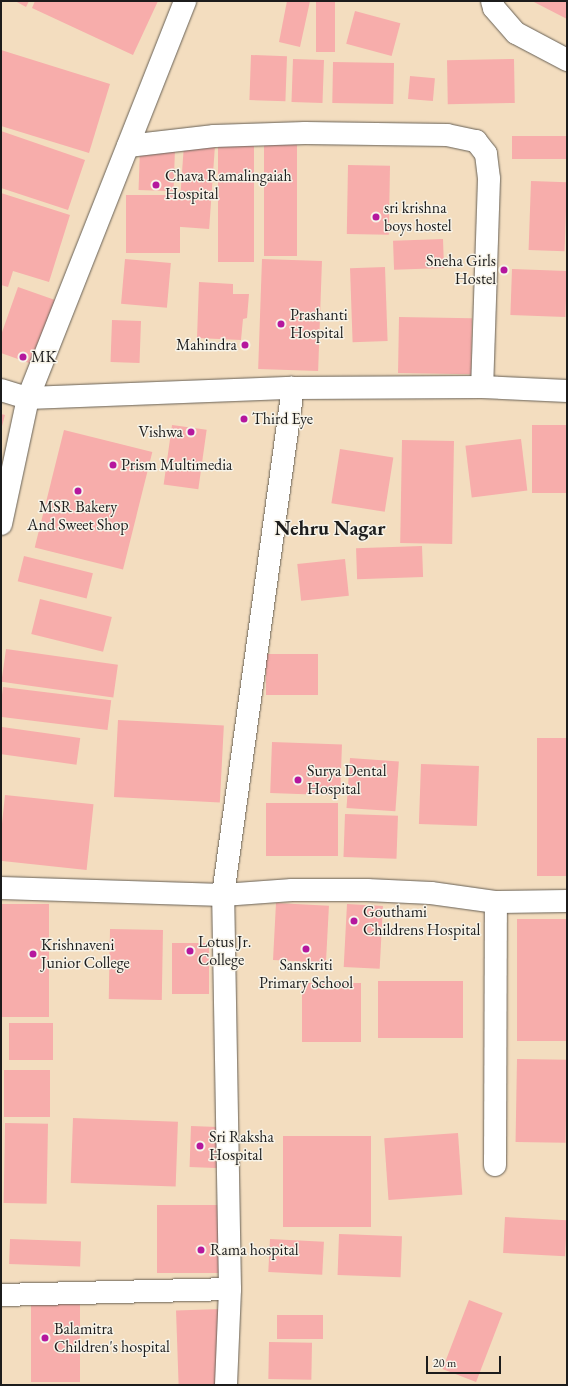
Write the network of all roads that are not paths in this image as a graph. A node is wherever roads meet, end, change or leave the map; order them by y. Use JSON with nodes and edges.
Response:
{"nodes":[{"id":1,"x":185,"y":1,"type":"edge"},
{"id":2,"x":492,"y":1,"type":"edge"},
{"id":3,"x":567,"y":60,"type":"edge"},
{"id":4,"x":128,"y":146,"type":"junction"},
{"id":5,"x":482,"y":387,"type":"junction"},
{"id":6,"x":293,"y":388,"type":"junction"},
{"id":7,"x":1,"y":390,"type":"edge"},
{"id":8,"x":567,"y":391,"type":"edge"},
{"id":9,"x":28,"y":398,"type":"junction"},
{"id":10,"x":1,"y":524,"type":"edge"},
{"id":11,"x":1,"y":888,"type":"edge"},
{"id":12,"x":223,"y":895,"type":"junction"},
{"id":13,"x":567,"y":901,"type":"edge"},
{"id":14,"x":496,"y":902,"type":"junction"},
{"id":15,"x":495,"y":1164,"type":"dead end"},
{"id":16,"x":230,"y":1289,"type":"junction"},
{"id":17,"x":1,"y":1295,"type":"edge"},
{"id":18,"x":226,"y":1385,"type":"edge"}],
"edges":[{"from":1,"to":4,"type":"street"},
{"from":2,"to":3,"type":"street"},
{"from":4,"to":5,"type":"street"},
{"from":4,"to":9,"type":"street"},
{"from":5,"to":6,"type":"street"},
{"from":5,"to":8,"type":"street"},
{"from":6,"to":9,"type":"street"},
{"from":6,"to":12,"type":"street"},
{"from":7,"to":9,"type":"street"},
{"from":9,"to":10,"type":"street"},
{"from":11,"to":12,"type":"street"},
{"from":12,"to":14,"type":"street"},
{"from":12,"to":16,"type":"street"},
{"from":13,"to":14,"type":"street"},
{"from":14,"to":15,"type":"street"},
{"from":16,"to":17,"type":"street"},
{"from":16,"to":18,"type":"street"}]}
